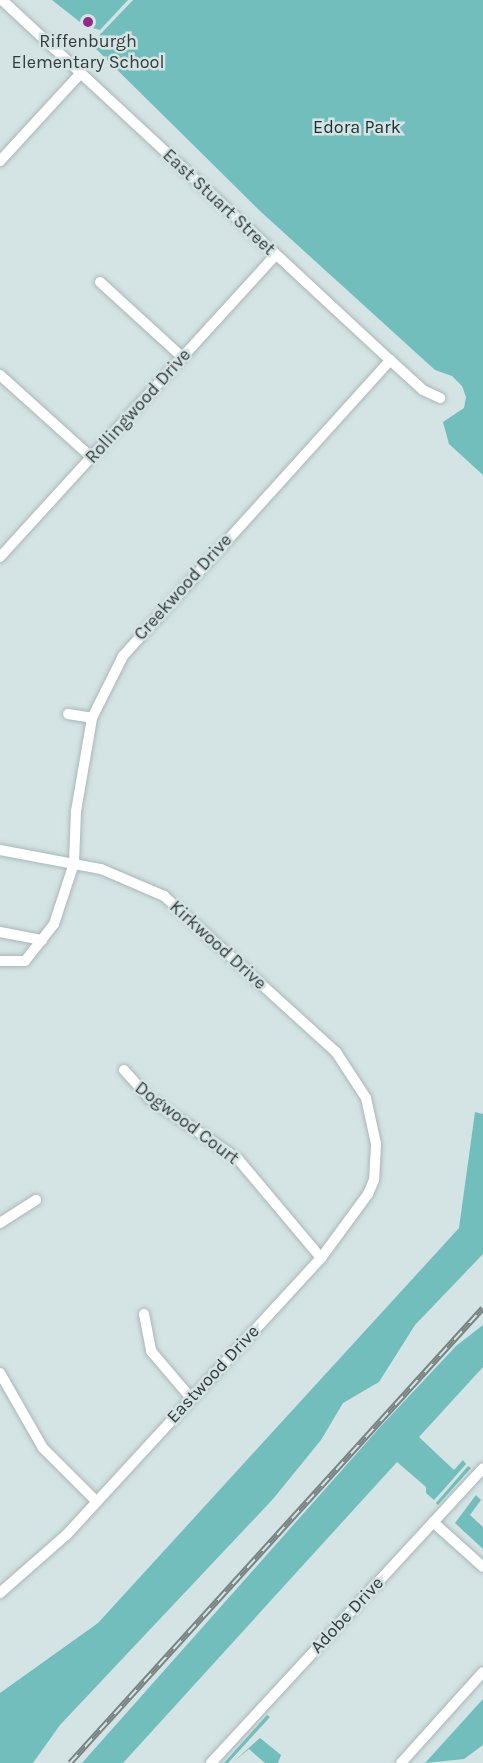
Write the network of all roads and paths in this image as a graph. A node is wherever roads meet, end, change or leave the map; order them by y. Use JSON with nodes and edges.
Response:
{"nodes":[{"id":1,"x":2,"y":0,"type":"edge"},
{"id":2,"x":80,"y":74,"type":"junction"},
{"id":3,"x":0,"y":161,"type":"edge"},
{"id":4,"x":276,"y":255,"type":"junction"},
{"id":5,"x":100,"y":282,"type":"dead end"},
{"id":6,"x":182,"y":357,"type":"junction"},
{"id":7,"x":390,"y":360,"type":"junction"},
{"id":8,"x":0,"y":375,"type":"edge"},
{"id":9,"x":441,"y":398,"type":"dead end"},
{"id":10,"x":91,"y":457,"type":"junction"},
{"id":11,"x":0,"y":557,"type":"edge"},
{"id":12,"x":68,"y":714,"type":"dead end"},
{"id":13,"x":92,"y":718,"type":"junction"},
{"id":14,"x":0,"y":850,"type":"edge"},
{"id":15,"x":74,"y":863,"type":"junction"},
{"id":16,"x":0,"y":932,"type":"edge"},
{"id":17,"x":42,"y":940,"type":"junction"},
{"id":18,"x":0,"y":961,"type":"edge"},
{"id":19,"x":124,"y":1070,"type":"dead end"},
{"id":20,"x":375,"y":1127,"type":"joint"},
{"id":21,"x":36,"y":1200,"type":"dead end"},
{"id":22,"x":0,"y":1222,"type":"edge"},
{"id":23,"x":321,"y":1258,"type":"junction"},
{"id":24,"x":144,"y":1314,"type":"dead end"},
{"id":25,"x":0,"y":1373,"type":"edge"},
{"id":26,"x":191,"y":1398,"type":"junction"},
{"id":27,"x":483,"y":1468,"type":"edge"},
{"id":28,"x":97,"y":1503,"type":"junction"},
{"id":29,"x":433,"y":1522,"type":"junction"},
{"id":30,"x":483,"y":1567,"type":"edge"},
{"id":31,"x":0,"y":1593,"type":"edge"},
{"id":32,"x":483,"y":1672,"type":"edge"},
{"id":33,"x":211,"y":1763,"type":"edge"},
{"id":34,"x":401,"y":1763,"type":"edge"}],
"edges":[{"from":1,"to":2,"type":"street","name":"East Stuart Street"},
{"from":2,"to":3,"type":"street"},
{"from":2,"to":4,"type":"street","name":"East Stuart Street"},
{"from":4,"to":6,"type":"street","name":"Rollingwood Drive"},
{"from":4,"to":7,"type":"street","name":"East Stuart Street"},
{"from":5,"to":6,"type":"street"},
{"from":6,"to":10,"type":"street","name":"Rollingwood Drive"},
{"from":7,"to":9,"type":"street","name":"East Stuart Street"},
{"from":7,"to":13,"type":"street","name":"Creekwood Drive"},
{"from":8,"to":10,"type":"street"},
{"from":10,"to":11,"type":"street","name":"Rollingwood Drive"},
{"from":12,"to":13,"type":"street"},
{"from":13,"to":15,"type":"street","name":"Creekwood Drive"},
{"from":14,"to":15,"type":"street","name":"Kirkwood Drive"},
{"from":15,"to":17,"type":"street","name":"Creekwood Drive"},
{"from":15,"to":20,"type":"street","name":"Kirkwood Drive"},
{"from":16,"to":17,"type":"street"},
{"from":17,"to":18,"type":"street","name":"Creekwood Drive"},
{"from":19,"to":23,"type":"street","name":"Dogwood Court"},
{"from":20,"to":23,"type":"street","name":"Eastwood Drive"},
{"from":21,"to":22,"type":"street"},
{"from":23,"to":26,"type":"street","name":"Eastwood Drive"},
{"from":24,"to":26,"type":"street"},
{"from":25,"to":28,"type":"street"},
{"from":26,"to":28,"type":"street","name":"Eastwood Drive"},
{"from":27,"to":29,"type":"street","name":"Adobe Drive"},
{"from":28,"to":31,"type":"street","name":"Eastwood Drive"},
{"from":29,"to":30,"type":"street"},
{"from":29,"to":33,"type":"street","name":"Adobe Drive"},
{"from":32,"to":34,"type":"street"}]}
